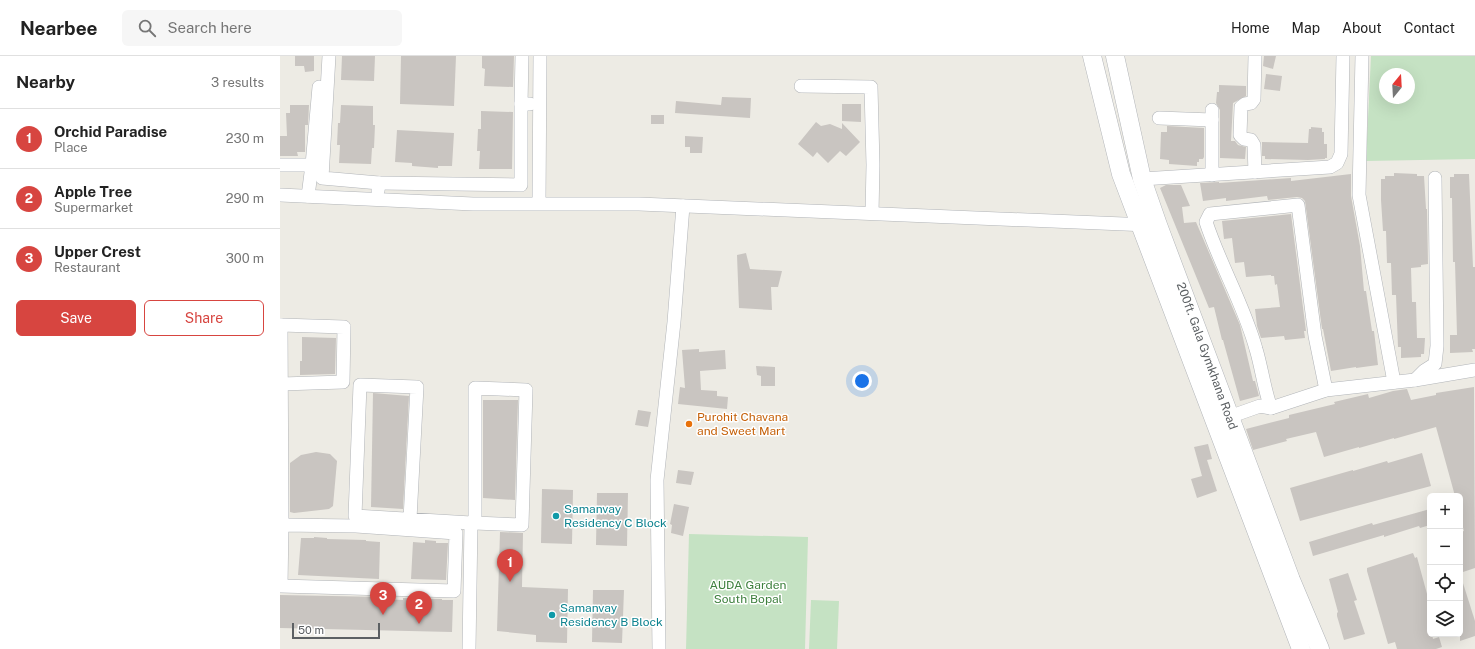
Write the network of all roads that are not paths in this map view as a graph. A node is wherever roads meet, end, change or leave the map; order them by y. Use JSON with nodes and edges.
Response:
{"nodes":[{"id":1,"x":321,"y":56,"type":"edge"},
{"id":2,"x":329,"y":56,"type":"edge"},
{"id":3,"x":522,"y":56,"type":"edge"},
{"id":4,"x":540,"y":56,"type":"edge"},
{"id":5,"x":1092,"y":56,"type":"edge"},
{"id":6,"x":1115,"y":56,"type":"edge"},
{"id":7,"x":1255,"y":56,"type":"edge"},
{"id":8,"x":1343,"y":56,"type":"edge"},
{"id":9,"x":1362,"y":56,"type":"edge"},
{"id":10,"x":801,"y":86,"type":"dead end"},
{"id":11,"x":521,"y":104,"type":"junction"},
{"id":12,"x":540,"y":104,"type":"junction"},
{"id":13,"x":1159,"y":118,"type":"dead end"},
{"id":14,"x":280,"y":165,"type":"edge"},
{"id":15,"x":312,"y":165,"type":"junction"},
{"id":16,"x":1255,"y":172,"type":"junction"},
{"id":17,"x":1212,"y":174,"type":"junction"},
{"id":18,"x":1435,"y":178,"type":"dead end"},
{"id":19,"x":1142,"y":179,"type":"junction"},
{"id":20,"x":379,"y":183,"type":"junction"},
{"id":21,"x":280,"y":195,"type":"edge"},
{"id":22,"x":308,"y":196,"type":"junction"},
{"id":23,"x":378,"y":199,"type":"junction"},
{"id":24,"x":539,"y":203,"type":"junction"},
{"id":25,"x":683,"y":206,"type":"junction"},
{"id":26,"x":872,"y":213,"type":"junction"},
{"id":27,"x":1150,"y":225,"type":"junction"},
{"id":28,"x":281,"y":325,"type":"edge"},
{"id":29,"x":1475,"y":370,"type":"edge"},
{"id":30,"x":1415,"y":380,"type":"junction"},
{"id":31,"x":1394,"y":382,"type":"junction"},
{"id":32,"x":282,"y":384,"type":"junction"},
{"id":33,"x":1326,"y":390,"type":"junction"},
{"id":34,"x":1271,"y":408,"type":"junction"},
{"id":35,"x":1229,"y":417,"type":"junction"},
{"id":36,"x":410,"y":519,"type":"junction"},
{"id":37,"x":473,"y":523,"type":"junction"},
{"id":38,"x":281,"y":525,"type":"edge"},
{"id":39,"x":469,"y":649,"type":"edge"},
{"id":40,"x":659,"y":649,"type":"edge"},
{"id":41,"x":1301,"y":649,"type":"edge"},
{"id":42,"x":1320,"y":649,"type":"edge"}],
"edges":[{"from":1,"to":15,"type":"street"},
{"from":2,"to":20,"type":"street"},
{"from":3,"to":11,"type":"street"},
{"from":4,"to":12,"type":"street"},
{"from":5,"to":27,"type":"street"},
{"from":6,"to":19,"type":"street","name":"200ft. Gala Gymkhana Road"},
{"from":7,"to":16,"type":"street"},
{"from":8,"to":16,"type":"street"},
{"from":9,"to":31,"type":"street"},
{"from":10,"to":26,"type":"street"},
{"from":11,"to":12,"type":"street"},
{"from":11,"to":20,"type":"street"},
{"from":12,"to":24,"type":"street"},
{"from":13,"to":17,"type":"street"},
{"from":14,"to":15,"type":"street"},
{"from":15,"to":22,"type":"street"},
{"from":16,"to":17,"type":"street"},
{"from":17,"to":19,"type":"street"},
{"from":18,"to":30,"type":"street"},
{"from":19,"to":27,"type":"street","name":"200ft. Gala Gymkhana Road"},
{"from":20,"to":23,"type":"street"},
{"from":21,"to":22,"type":"street"},
{"from":22,"to":23,"type":"street"},
{"from":23,"to":24,"type":"street"},
{"from":24,"to":25,"type":"street"},
{"from":25,"to":26,"type":"street"},
{"from":25,"to":40,"type":"street"},
{"from":26,"to":27,"type":"street"},
{"from":27,"to":35,"type":"street","name":"200ft. Gala Gymkhana Road"},
{"from":27,"to":41,"type":"street"},
{"from":28,"to":32,"type":"street"},
{"from":28,"to":32,"type":"street"},
{"from":29,"to":30,"type":"street"},
{"from":30,"to":31,"type":"street"},
{"from":31,"to":33,"type":"street"},
{"from":32,"to":38,"type":"street"},
{"from":33,"to":34,"type":"street"},
{"from":33,"to":34,"type":"street"},
{"from":34,"to":35,"type":"street"},
{"from":35,"to":42,"type":"street","name":"200ft. Gala Gymkhana Road"},
{"from":36,"to":36,"type":"street"},
{"from":36,"to":37,"type":"street"},
{"from":37,"to":37,"type":"street"},
{"from":37,"to":39,"type":"street"},
{"from":38,"to":38,"type":"street"}]}
